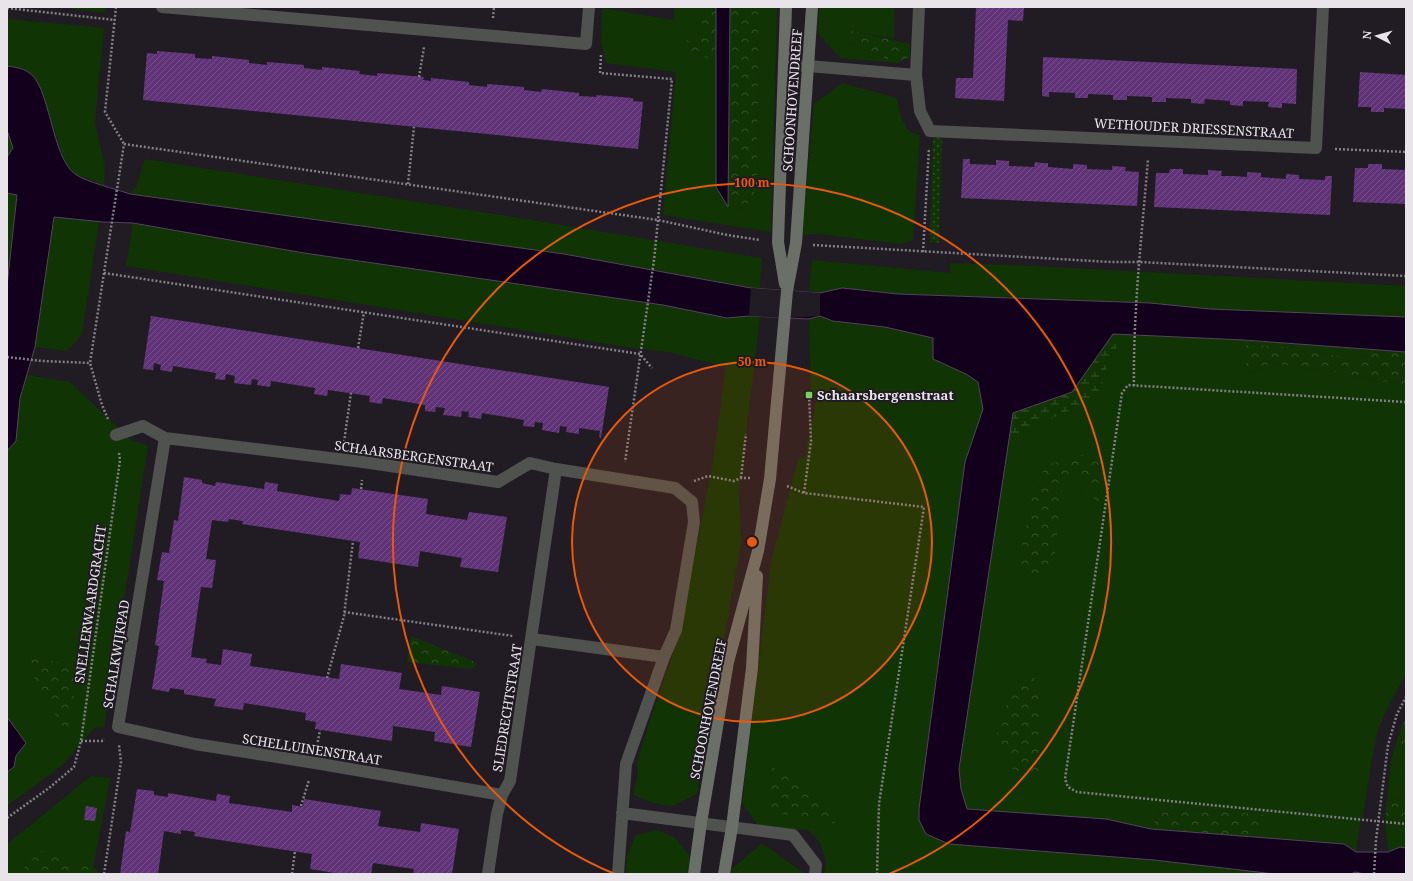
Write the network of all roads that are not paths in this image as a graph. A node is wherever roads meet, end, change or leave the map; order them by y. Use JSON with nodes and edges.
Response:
{"nodes":[{"id":1,"x":162,"y":7,"type":"edge"},
{"id":2,"x":589,"y":7,"type":"edge"},
{"id":3,"x":786,"y":7,"type":"edge"},
{"id":4,"x":812,"y":7,"type":"edge"},
{"id":5,"x":919,"y":7,"type":"edge"},
{"id":6,"x":1323,"y":7,"type":"edge"},
{"id":7,"x":784,"y":64,"type":"junction"},
{"id":8,"x":809,"y":66,"type":"junction"},
{"id":9,"x":916,"y":75,"type":"junction"},
{"id":10,"x":787,"y":291,"type":"junction"},
{"id":11,"x":116,"y":435,"type":"road end"},
{"id":12,"x":165,"y":438,"type":"junction"},
{"id":13,"x":556,"y":470,"type":"junction"},
{"id":14,"x":758,"y":551,"type":"junction"},
{"id":15,"x":532,"y":639,"type":"junction"},
{"id":16,"x":664,"y":657,"type":"junction"},
{"id":17,"x":118,"y":727,"type":"joint"},
{"id":18,"x":502,"y":794,"type":"junction"},
{"id":19,"x":622,"y":813,"type":"junction"},
{"id":20,"x":701,"y":823,"type":"junction"},
{"id":21,"x":732,"y":827,"type":"junction"},
{"id":22,"x":488,"y":874,"type":"edge"},
{"id":23,"x":618,"y":874,"type":"edge"},
{"id":24,"x":694,"y":874,"type":"edge"},
{"id":25,"x":724,"y":874,"type":"edge"},
{"id":26,"x":815,"y":874,"type":"edge"}],
"edges":[{"from":1,"to":2,"type":"street"},
{"from":3,"to":7,"type":"street","name":"SCHOONHOVENDREEF"},
{"from":4,"to":8,"type":"street","name":"SCHOONHOVENDREEF"},
{"from":5,"to":9,"type":"street"},
{"from":6,"to":9,"type":"street","name":"WETHOUDER DRIESSENSTRAAT"},
{"from":7,"to":8,"type":"street"},
{"from":7,"to":10,"type":"street","name":"SCHOONHOVENDREEF"},
{"from":8,"to":9,"type":"street"},
{"from":8,"to":10,"type":"street","name":"SCHOONHOVENDREEF"},
{"from":10,"to":14,"type":"street","name":"SCHOONHOVENDREEF"},
{"from":11,"to":12,"type":"street","name":"SCHAARSBERGENSTRAAT"},
{"from":12,"to":13,"type":"street","name":"SCHAARSBERGENSTRAAT"},
{"from":12,"to":17,"type":"street","name":"SCHALKWIJKPAD"},
{"from":13,"to":15,"type":"street","name":"SLIEDRECHTSTRAAT"},
{"from":13,"to":16,"type":"street","name":"SCHAARSBERGENSTRAAT"},
{"from":14,"to":20,"type":"street","name":"SCHOONHOVENDREEF"},
{"from":14,"to":21,"type":"street","name":"SCHOONHOVENDREEF"},
{"from":15,"to":16,"type":"street","name":"SLIEDRECHTSTRAAT"},
{"from":15,"to":18,"type":"street","name":"SLIEDRECHTSTRAAT"},
{"from":16,"to":19,"type":"street","name":"SCHAARSBERGENSTRAAT"},
{"from":17,"to":18,"type":"street","name":"SCHELLUINENSTRAAT"},
{"from":18,"to":22,"type":"street","name":"SLIEDRECHTSTRAAT"},
{"from":19,"to":20,"type":"street"},
{"from":19,"to":23,"type":"street","name":"SCHAARSBERGENSTRAAT"},
{"from":20,"to":21,"type":"street"},
{"from":20,"to":24,"type":"street","name":"SCHOONHOVENDREEF"},
{"from":21,"to":25,"type":"street","name":"SCHOONHOVENDREEF"},
{"from":21,"to":26,"type":"street"}]}
